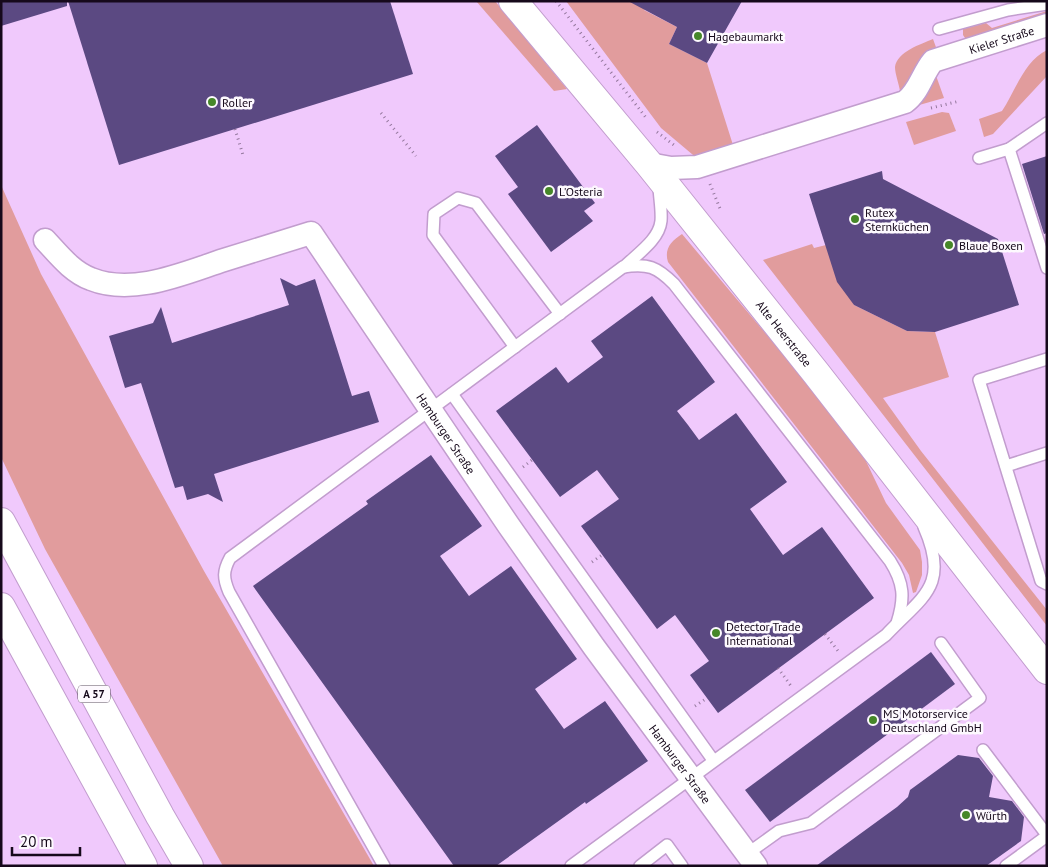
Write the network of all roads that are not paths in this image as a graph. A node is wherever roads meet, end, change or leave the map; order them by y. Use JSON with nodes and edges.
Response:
{"nodes":[{"id":1,"x":514,"y":1,"type":"edge"},
{"id":2,"x":1047,"y":4,"type":"edge"},
{"id":3,"x":1047,"y":25,"type":"edge"},
{"id":4,"x":939,"y":29,"type":"dead end"},
{"id":5,"x":1047,"y":123,"type":"edge"},
{"id":6,"x":1009,"y":149,"type":"junction"},
{"id":7,"x":979,"y":158,"type":"dead end"},
{"id":8,"x":654,"y":170,"type":"junction"},
{"id":9,"x":46,"y":240,"type":"dead end"},
{"id":10,"x":624,"y":267,"type":"junction"},
{"id":11,"x":1047,"y":268,"type":"edge"},
{"id":12,"x":560,"y":314,"type":"junction"},
{"id":13,"x":515,"y":347,"type":"junction"},
{"id":14,"x":1047,"y":359,"type":"edge"},
{"id":15,"x":452,"y":394,"type":"junction"},
{"id":16,"x":430,"y":410,"type":"junction"},
{"id":17,"x":1047,"y":453,"type":"edge"},
{"id":18,"x":1006,"y":466,"type":"junction"},
{"id":19,"x":908,"y":492,"type":"junction"},
{"id":20,"x":1,"y":522,"type":"edge"},
{"id":21,"x":1047,"y":584,"type":"edge"},
{"id":22,"x":1,"y":607,"type":"edge"},
{"id":23,"x":897,"y":623,"type":"junction"},
{"id":24,"x":941,"y":643,"type":"dead end"},
{"id":25,"x":1047,"y":670,"type":"edge"},
{"id":26,"x":983,"y":750,"type":"dead end"},
{"id":27,"x":713,"y":760,"type":"junction"},
{"id":28,"x":691,"y":777,"type":"junction"},
{"id":29,"x":1047,"y":836,"type":"edge"},
{"id":30,"x":751,"y":860,"type":"edge"},
{"id":31,"x":143,"y":866,"type":"edge"},
{"id":32,"x":189,"y":866,"type":"edge"},
{"id":33,"x":384,"y":866,"type":"edge"},
{"id":34,"x":571,"y":866,"type":"edge"},
{"id":35,"x":640,"y":866,"type":"edge"},
{"id":36,"x":682,"y":866,"type":"edge"},
{"id":37,"x":1006,"y":866,"type":"edge"}],
"edges":[{"from":1,"to":8,"type":"main road","name":"Alte Heerstraße"},
{"from":2,"to":4,"type":"lane"},
{"from":3,"to":8,"type":"street","name":"Kieler Straße"},
{"from":5,"to":6,"type":"lane"},
{"from":6,"to":7,"type":"lane"},
{"from":6,"to":11,"type":"lane"},
{"from":8,"to":10,"type":"lane"},
{"from":8,"to":19,"type":"main road","name":"Alte Heerstraße"},
{"from":9,"to":16,"type":"street","name":"Hamburger Straße"},
{"from":10,"to":12,"type":"lane"},
{"from":10,"to":23,"type":"lane"},
{"from":12,"to":13,"type":"lane"},
{"from":12,"to":13,"type":"lane"},
{"from":13,"to":15,"type":"lane"},
{"from":14,"to":18,"type":"lane"},
{"from":15,"to":16,"type":"lane"},
{"from":15,"to":27,"type":"lane"},
{"from":16,"to":28,"type":"street","name":"Hamburger Straße"},
{"from":16,"to":33,"type":"lane"},
{"from":17,"to":18,"type":"lane"},
{"from":18,"to":21,"type":"lane"},
{"from":19,"to":23,"type":"lane"},
{"from":19,"to":25,"type":"main road","name":"Alte Heerstraße"},
{"from":20,"to":32,"type":"main road","number":"A 57"},
{"from":22,"to":31,"type":"main road"},
{"from":23,"to":27,"type":"lane"},
{"from":24,"to":30,"type":"lane"},
{"from":26,"to":29,"type":"lane"},
{"from":27,"to":28,"type":"lane"},
{"from":28,"to":30,"type":"street","name":"Hamburger Straße"},
{"from":28,"to":34,"type":"lane"},
{"from":29,"to":37,"type":"lane"},
{"from":35,"to":36,"type":"lane"}]}
